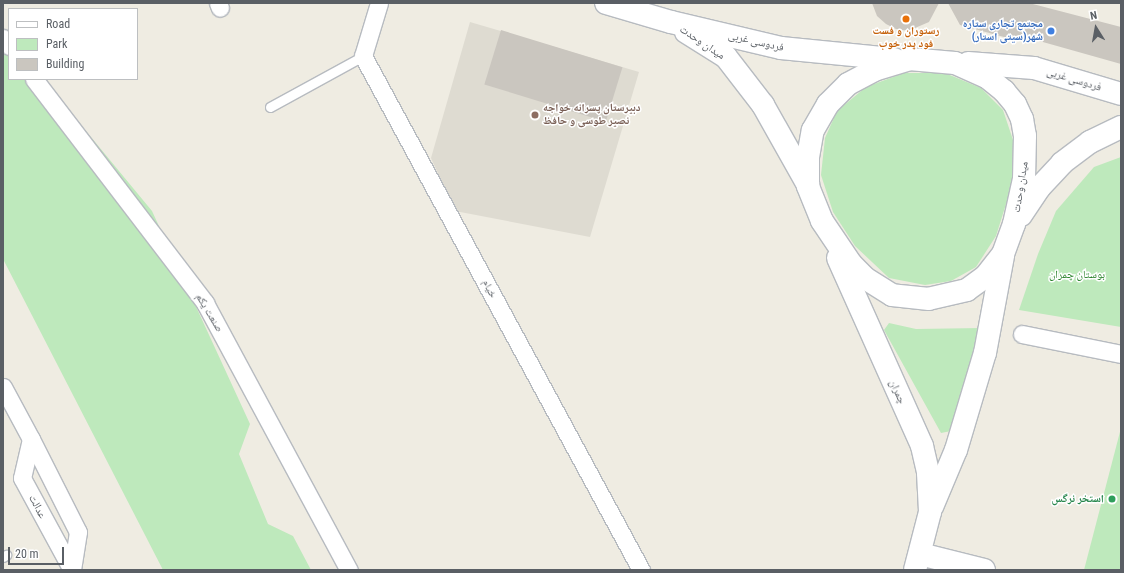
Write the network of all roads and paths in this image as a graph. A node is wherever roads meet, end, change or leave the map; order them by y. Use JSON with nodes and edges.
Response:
{"nodes":[{"id":1,"x":379,"y":3,"type":"edge"},
{"id":2,"x":606,"y":3,"type":"edge"},
{"id":3,"x":644,"y":8,"type":"edge"},
{"id":4,"x":671,"y":22,"type":"junction"},
{"id":5,"x":364,"y":56,"type":"junction"},
{"id":6,"x":909,"y":59,"type":"junction"},
{"id":7,"x":955,"y":62,"type":"junction"},
{"id":8,"x":35,"y":80,"type":"edge"},
{"id":9,"x":1121,"y":94,"type":"edge"},
{"id":10,"x":270,"y":107,"type":"dead end"},
{"id":11,"x":1121,"y":127,"type":"edge"},
{"id":12,"x":808,"y":186,"type":"junction"},
{"id":13,"x":822,"y":221,"type":"junction"},
{"id":14,"x":1014,"y":224,"type":"junction"},
{"id":15,"x":1003,"y":254,"type":"junction"},
{"id":16,"x":1022,"y":334,"type":"dead end"},
{"id":17,"x":1121,"y":354,"type":"edge"},
{"id":18,"x":3,"y":387,"type":"edge"},
{"id":19,"x":31,"y":439,"type":"junction"},
{"id":20,"x":930,"y":512,"type":"junction"},
{"id":21,"x":917,"y":562,"type":"edge"},
{"id":22,"x":72,"y":570,"type":"edge"},
{"id":23,"x":349,"y":570,"type":"edge"},
{"id":24,"x":641,"y":570,"type":"edge"},
{"id":25,"x":984,"y":570,"type":"edge"}],
"edges":[{"from":1,"to":5,"type":"street"},
{"from":2,"to":3,"type":"main road","name":"فردوسی غربی"},
{"from":3,"to":4,"type":"main road","name":"فردوسی غربی"},
{"from":4,"to":6,"type":"main road","name":"فردوسی غربی"},
{"from":4,"to":12,"type":"main road","name":"میدان وحدت"},
{"from":5,"to":10,"type":"lane"},
{"from":5,"to":24,"type":"street","name":"خیام"},
{"from":6,"to":7,"type":"main road","name":"میدان وحدت"},
{"from":6,"to":12,"type":"main road","name":"میدان وحدت"},
{"from":7,"to":9,"type":"main road","name":"فردوسی غربی"},
{"from":7,"to":14,"type":"main road","name":"میدان وحدت"},
{"from":8,"to":23,"type":"street","name":"صنعت یکم"},
{"from":11,"to":14,"type":"main road"},
{"from":12,"to":13,"type":"main road","name":"میدان وحدت"},
{"from":13,"to":15,"type":"main road","name":"میدان وحدت"},
{"from":13,"to":20,"type":"main road","name":"چمران"},
{"from":14,"to":15,"type":"main road","name":"میدان وحدت"},
{"from":15,"to":20,"type":"main road"},
{"from":16,"to":17,"type":"street"},
{"from":18,"to":19,"type":"street","name":"عدالت"},
{"from":19,"to":22,"type":"street","name":"عدالت"},
{"from":19,"to":22,"type":"street","name":"عدالت"},
{"from":20,"to":21,"type":"main road","name":"چمران"},
{"from":21,"to":25,"type":"main road"}]}
